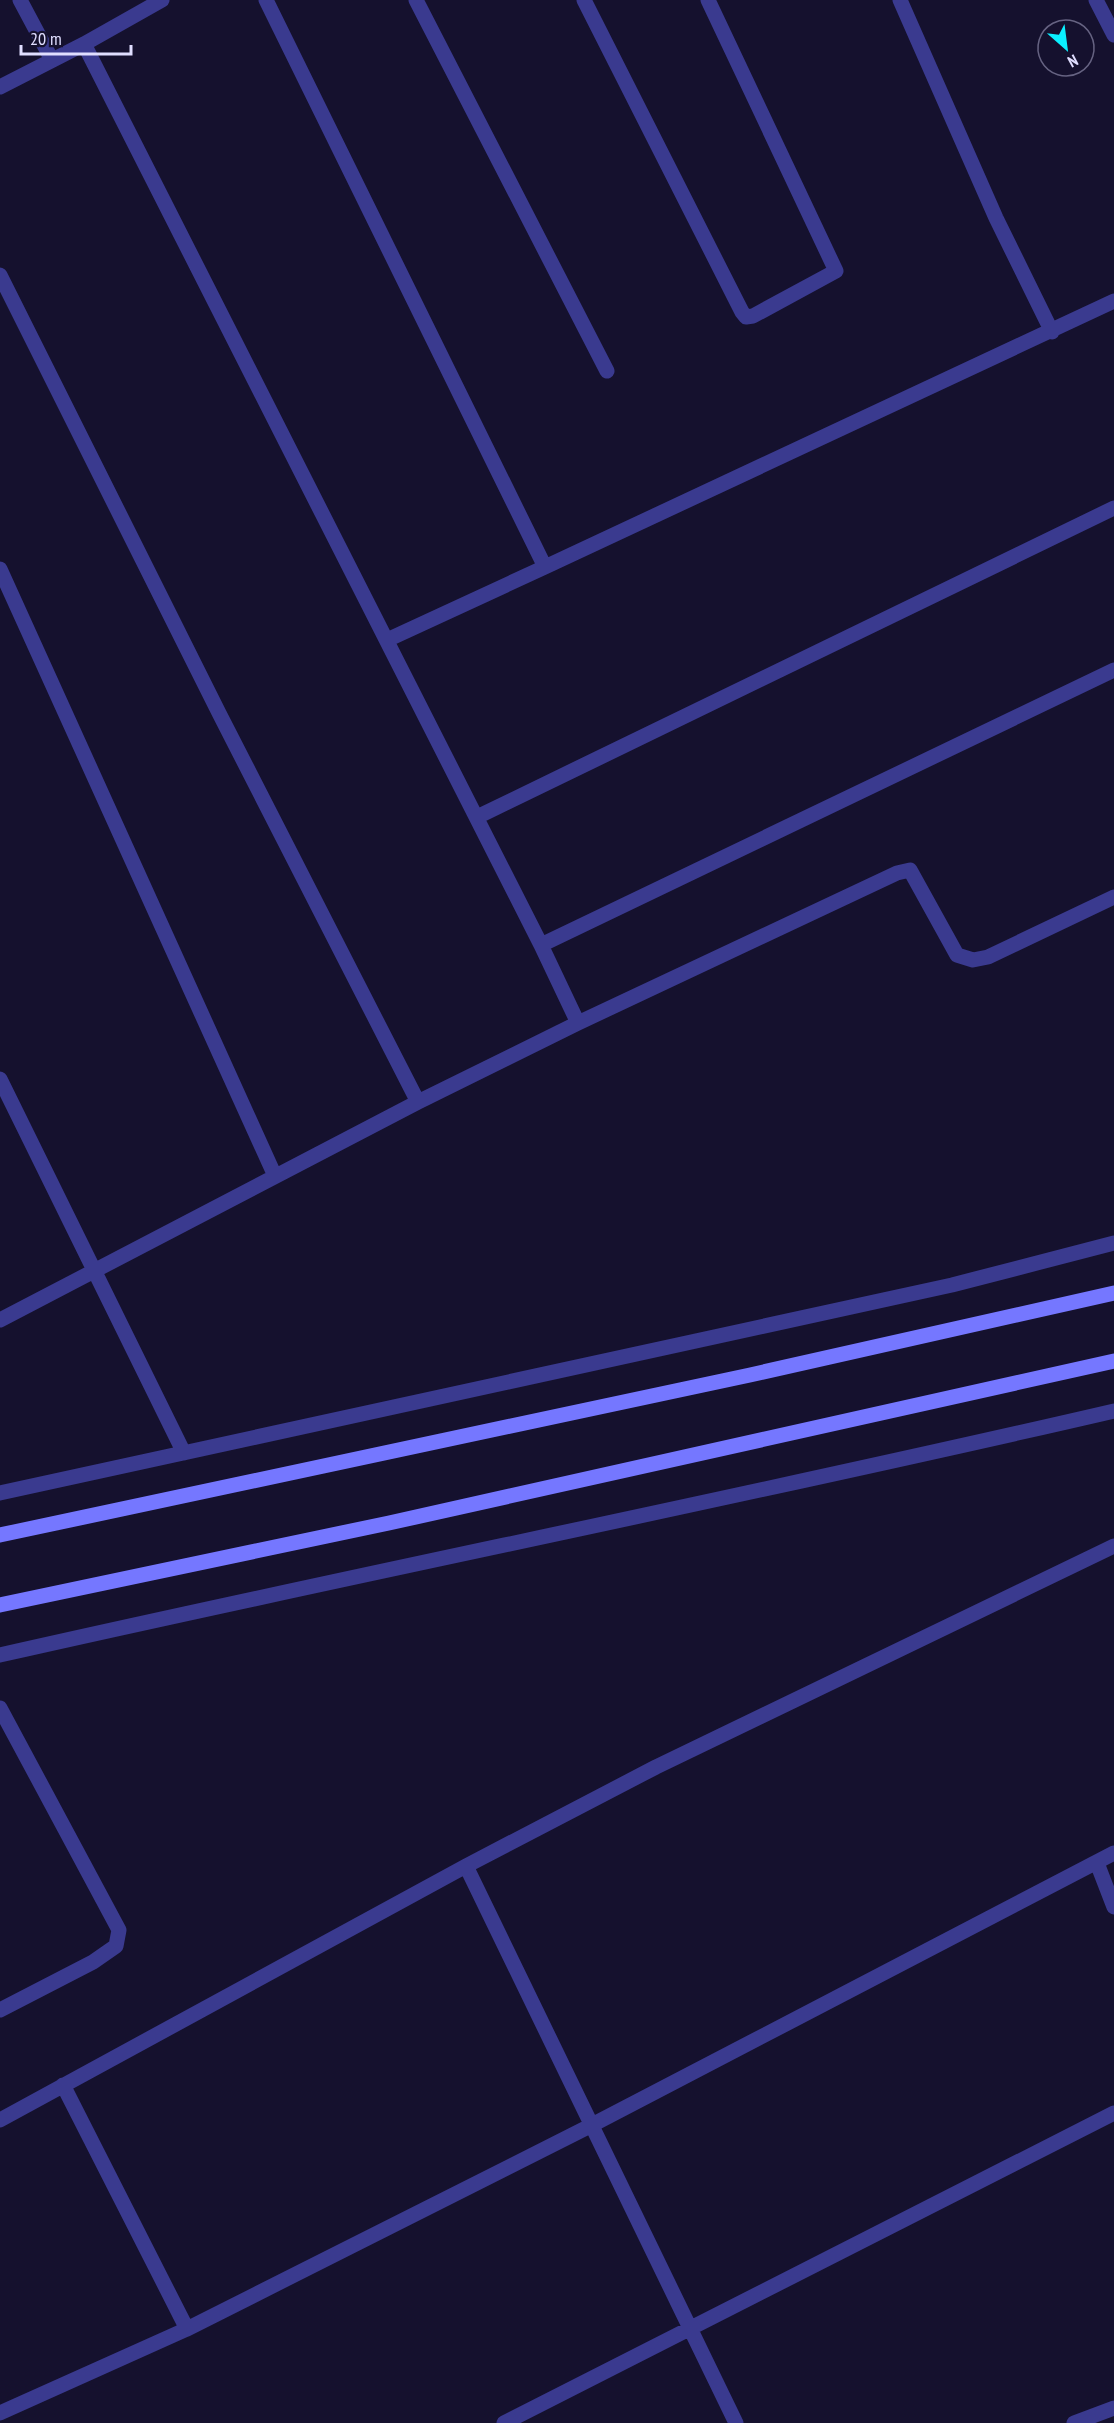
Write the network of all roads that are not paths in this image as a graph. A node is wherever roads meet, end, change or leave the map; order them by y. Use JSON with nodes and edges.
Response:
{"nodes":[{"id":1,"x":21,"y":0,"type":"edge"},
{"id":2,"x":162,"y":0,"type":"edge"},
{"id":3,"x":266,"y":0,"type":"edge"},
{"id":4,"x":416,"y":0,"type":"edge"},
{"id":5,"x":585,"y":0,"type":"edge"},
{"id":6,"x":708,"y":0,"type":"edge"},
{"id":7,"x":900,"y":0,"type":"edge"},
{"id":8,"x":1096,"y":0,"type":"edge"},
{"id":9,"x":1114,"y":35,"type":"edge"},
{"id":10,"x":84,"y":44,"type":"junction"},
{"id":11,"x":52,"y":60,"type":"junction"},
{"id":12,"x":0,"y":87,"type":"edge"},
{"id":13,"x":0,"y":275,"type":"edge"},
{"id":14,"x":1114,"y":301,"type":"edge"},
{"id":15,"x":1052,"y":332,"type":"junction"},
{"id":16,"x":608,"y":371,"type":"dead end"},
{"id":17,"x":1114,"y":508,"type":"edge"},
{"id":18,"x":545,"y":567,"type":"junction"},
{"id":19,"x":0,"y":569,"type":"edge"},
{"id":20,"x":387,"y":640,"type":"junction"},
{"id":21,"x":1114,"y":670,"type":"edge"},
{"id":22,"x":477,"y":817,"type":"junction"},
{"id":23,"x":1114,"y":897,"type":"edge"},
{"id":24,"x":542,"y":945,"type":"junction"},
{"id":25,"x":578,"y":1023,"type":"junction"},
{"id":26,"x":0,"y":1079,"type":"edge"},
{"id":27,"x":418,"y":1102,"type":"junction"},
{"id":28,"x":275,"y":1176,"type":"junction"},
{"id":29,"x":1114,"y":1242,"type":"edge"},
{"id":30,"x":96,"y":1271,"type":"junction"},
{"id":31,"x":1114,"y":1293,"type":"edge"},
{"id":32,"x":0,"y":1320,"type":"edge"},
{"id":33,"x":1114,"y":1361,"type":"edge"},
{"id":34,"x":1114,"y":1411,"type":"edge"},
{"id":35,"x":184,"y":1453,"type":"junction"},
{"id":36,"x":0,"y":1493,"type":"edge"},
{"id":37,"x":0,"y":1536,"type":"edge"},
{"id":38,"x":1114,"y":1546,"type":"edge"},
{"id":39,"x":0,"y":1605,"type":"edge"},
{"id":40,"x":0,"y":1654,"type":"edge"},
{"id":41,"x":0,"y":1708,"type":"edge"},
{"id":42,"x":1114,"y":1853,"type":"edge"},
{"id":43,"x":1097,"y":1863,"type":"junction"},
{"id":44,"x":466,"y":1866,"type":"junction"},
{"id":45,"x":1114,"y":1907,"type":"edge"},
{"id":46,"x":0,"y":2010,"type":"edge"},
{"id":47,"x":63,"y":2085,"type":"junction"},
{"id":48,"x":1114,"y":2112,"type":"edge"},
{"id":49,"x":0,"y":2120,"type":"edge"},
{"id":50,"x":590,"y":2126,"type":"junction"},
{"id":51,"x":689,"y":2327,"type":"junction"},
{"id":52,"x":187,"y":2329,"type":"junction"},
{"id":53,"x":1114,"y":2408,"type":"edge"},
{"id":54,"x":0,"y":2413,"type":"edge"},
{"id":55,"x":504,"y":2423,"type":"edge"},
{"id":56,"x":736,"y":2423,"type":"edge"},
{"id":57,"x":1074,"y":2423,"type":"edge"}],
"edges":[{"from":1,"to":11,"type":"street"},
{"from":2,"to":10,"type":"street"},
{"from":3,"to":18,"type":"street"},
{"from":4,"to":16,"type":"street"},
{"from":5,"to":6,"type":"street"},
{"from":7,"to":15,"type":"street"},
{"from":8,"to":9,"type":"street"},
{"from":10,"to":11,"type":"street"},
{"from":10,"to":20,"type":"street"},
{"from":11,"to":12,"type":"street"},
{"from":13,"to":27,"type":"street"},
{"from":14,"to":15,"type":"street"},
{"from":15,"to":18,"type":"street"},
{"from":17,"to":22,"type":"street"},
{"from":18,"to":20,"type":"street"},
{"from":19,"to":28,"type":"street"},
{"from":20,"to":22,"type":"street"},
{"from":21,"to":24,"type":"street"},
{"from":22,"to":24,"type":"street"},
{"from":23,"to":25,"type":"street"},
{"from":24,"to":25,"type":"street"},
{"from":25,"to":27,"type":"street"},
{"from":26,"to":30,"type":"street"},
{"from":27,"to":28,"type":"street"},
{"from":28,"to":30,"type":"street"},
{"from":29,"to":35,"type":"street"},
{"from":30,"to":32,"type":"street"},
{"from":30,"to":35,"type":"street"},
{"from":31,"to":37,"type":"street"},
{"from":33,"to":39,"type":"street"},
{"from":34,"to":40,"type":"street"},
{"from":35,"to":36,"type":"street"},
{"from":38,"to":44,"type":"street"},
{"from":41,"to":46,"type":"street"},
{"from":42,"to":43,"type":"street"},
{"from":43,"to":45,"type":"street"},
{"from":43,"to":50,"type":"street"},
{"from":44,"to":47,"type":"street"},
{"from":44,"to":50,"type":"street"},
{"from":47,"to":49,"type":"street"},
{"from":47,"to":52,"type":"street"},
{"from":48,"to":51,"type":"street"},
{"from":50,"to":51,"type":"street"},
{"from":50,"to":52,"type":"street"},
{"from":51,"to":55,"type":"street"},
{"from":51,"to":56,"type":"street"},
{"from":52,"to":54,"type":"street"},
{"from":53,"to":57,"type":"street"}]}
